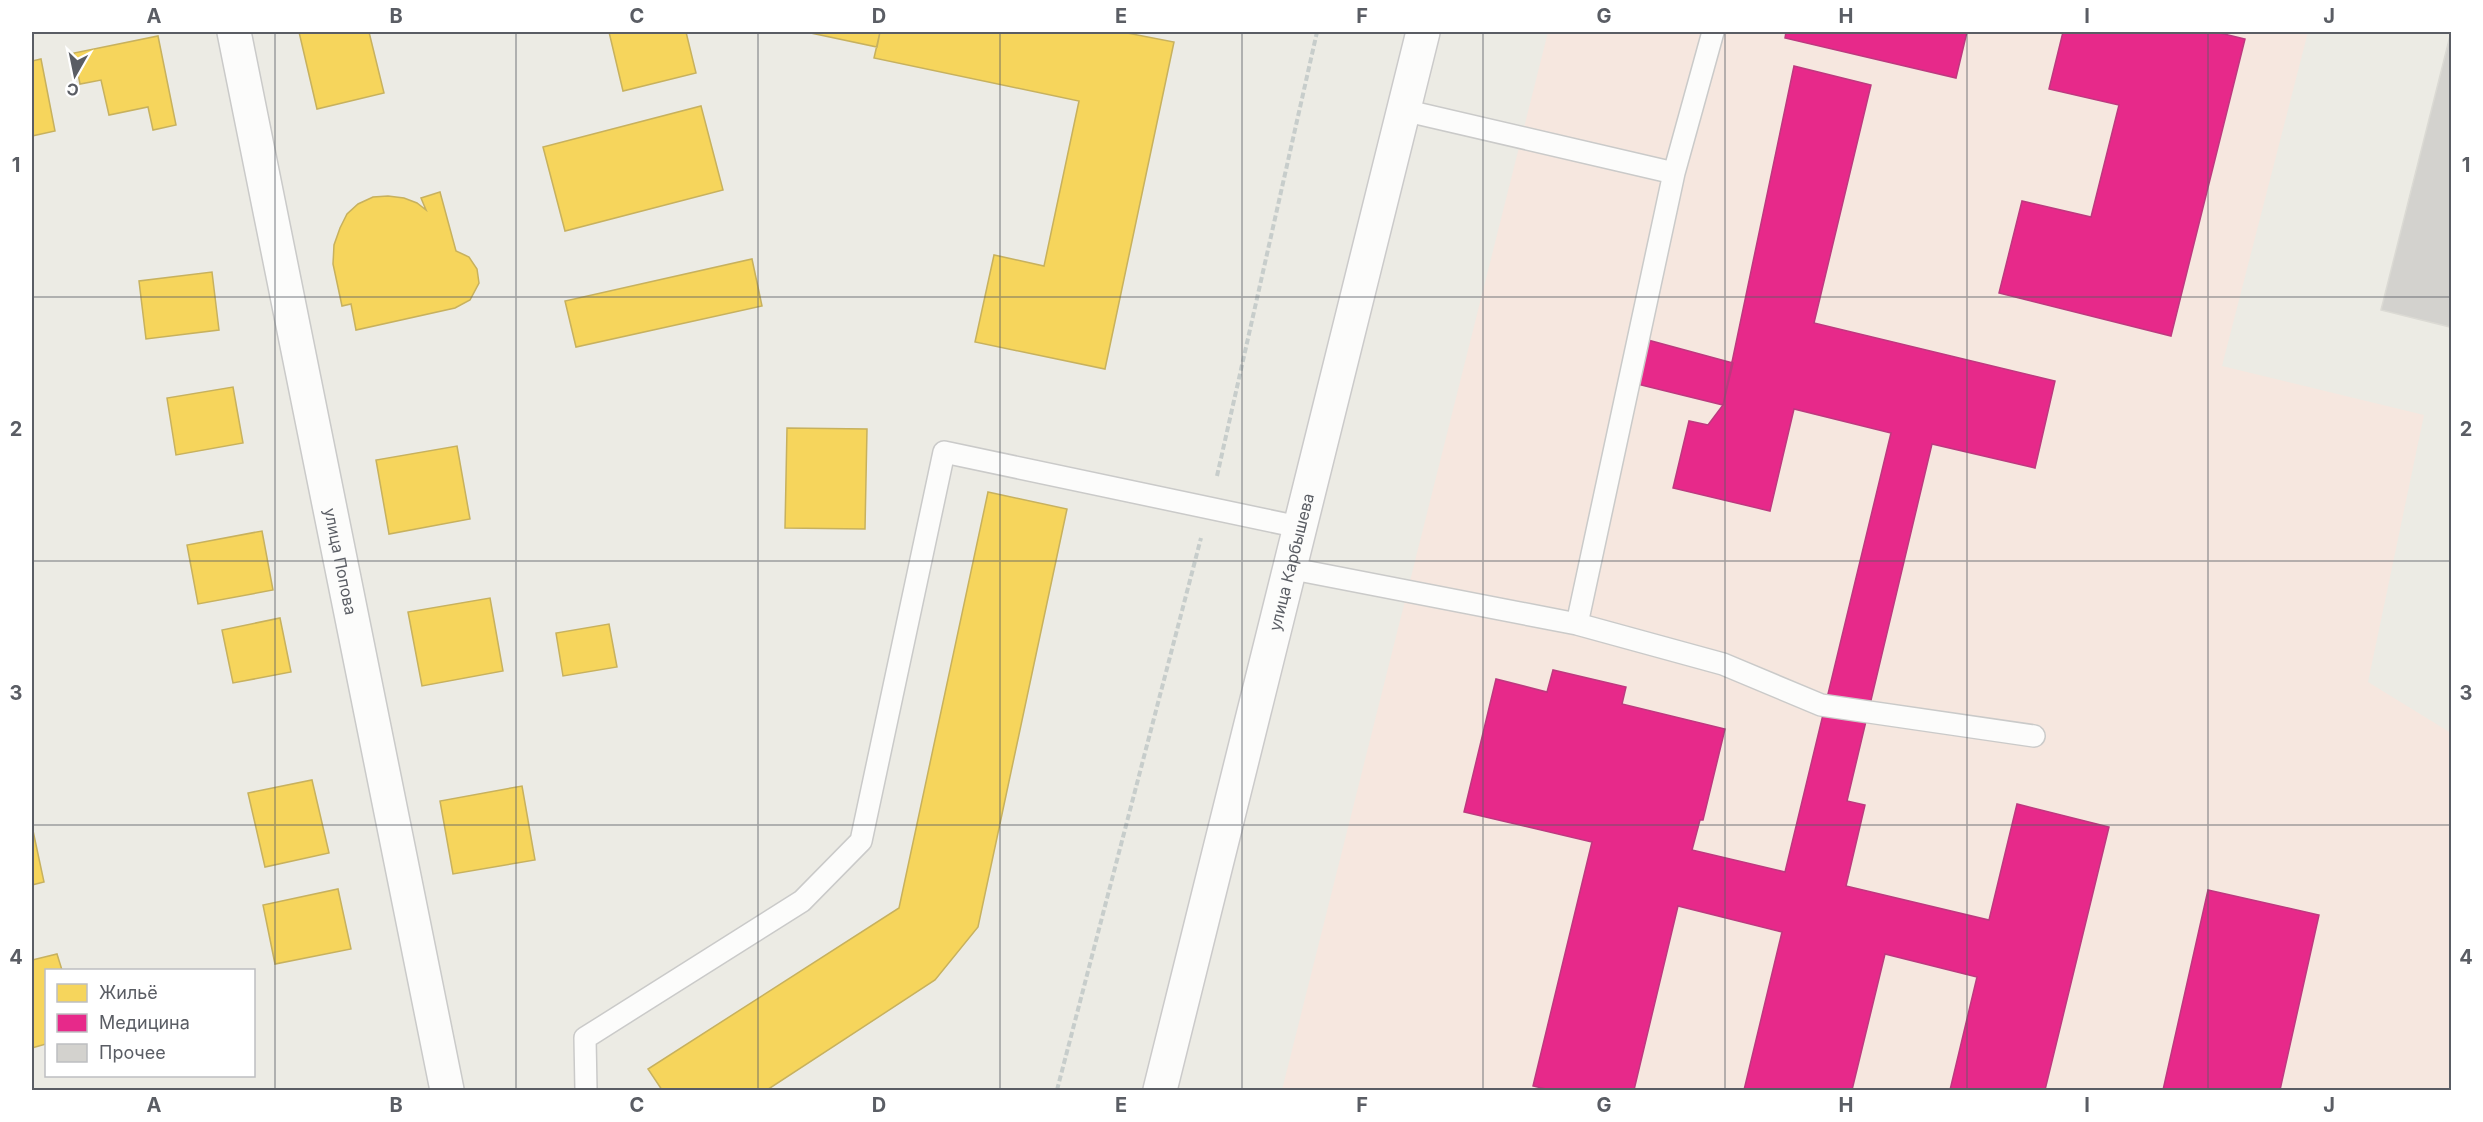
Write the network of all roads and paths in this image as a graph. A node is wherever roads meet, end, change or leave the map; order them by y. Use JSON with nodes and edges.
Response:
{"nodes":[{"id":1,"x":234,"y":32,"type":"edge"},
{"id":2,"x":1317,"y":32,"type":"edge"},
{"id":3,"x":1423,"y":32,"type":"edge"},
{"id":4,"x":1713,"y":32,"type":"edge"},
{"id":5,"x":1403,"y":110,"type":"junction"},
{"id":6,"x":1674,"y":173,"type":"junction"},
{"id":7,"x":1209,"y":508,"type":"junction"},
{"id":8,"x":1299,"y":526,"type":"junction"},
{"id":9,"x":1288,"y":568,"type":"junction"},
{"id":10,"x":1577,"y":624,"type":"junction"},
{"id":11,"x":2034,"y":736,"type":"dead end"},
{"id":12,"x":447,"y":1090,"type":"edge"},
{"id":13,"x":586,"y":1090,"type":"edge"},
{"id":14,"x":1057,"y":1090,"type":"edge"},
{"id":15,"x":1160,"y":1090,"type":"edge"}],
"edges":[{"from":1,"to":12,"type":"main road","name":"улица Попова"},
{"from":2,"to":7,"type":"path"},
{"from":3,"to":5,"type":"main road","name":"улица Карбышева"},
{"from":4,"to":6,"type":"lane"},
{"from":5,"to":6,"type":"lane"},
{"from":5,"to":8,"type":"main road","name":"улица Карбышева"},
{"from":6,"to":10,"type":"lane"},
{"from":7,"to":8,"type":"lane"},
{"from":7,"to":13,"type":"lane"},
{"from":7,"to":14,"type":"path"},
{"from":8,"to":9,"type":"main road","name":"улица Карбышева"},
{"from":9,"to":10,"type":"lane"},
{"from":9,"to":15,"type":"main road","name":"улица Карбышева"},
{"from":10,"to":11,"type":"lane"}]}
